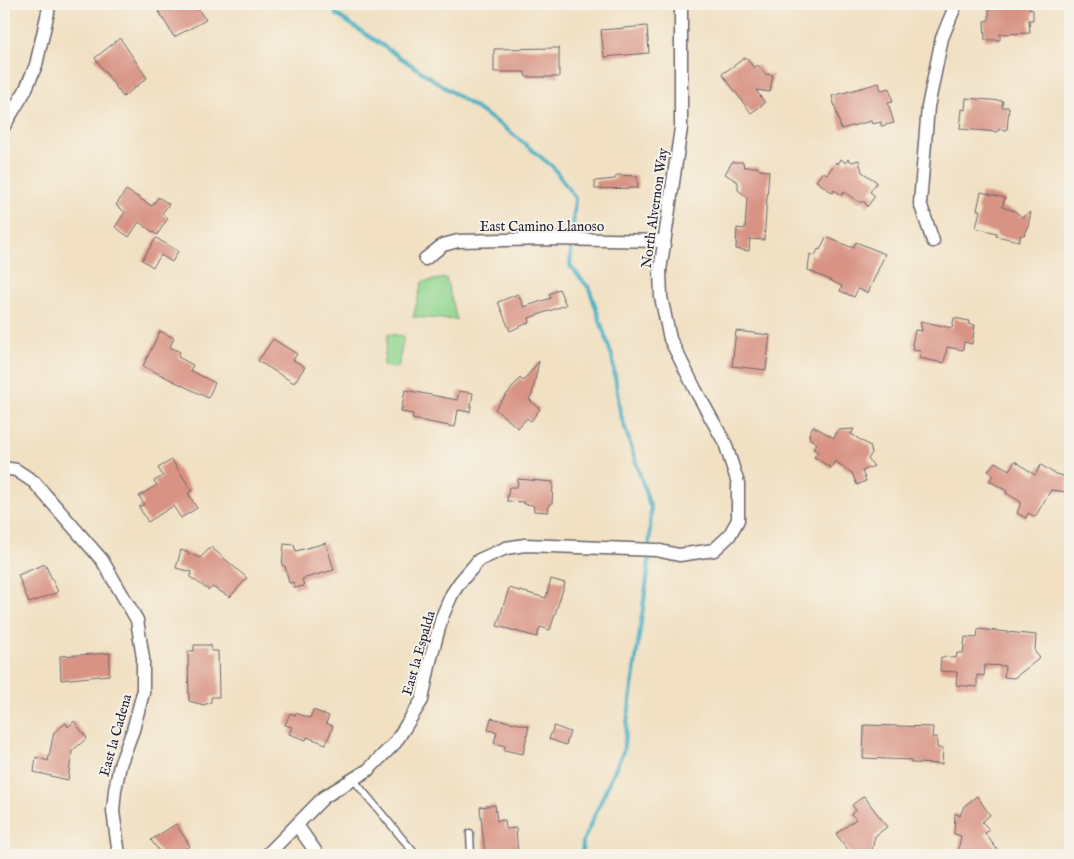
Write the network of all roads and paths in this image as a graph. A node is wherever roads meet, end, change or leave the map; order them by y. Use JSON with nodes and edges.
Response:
{"nodes":[{"id":1,"x":49,"y":4,"type":"edge"},
{"id":2,"x":680,"y":4,"type":"edge"},
{"id":3,"x":956,"y":4,"type":"edge"},
{"id":4,"x":4,"y":126,"type":"edge"},
{"id":5,"x":664,"y":241,"type":"junction"},
{"id":6,"x":934,"y":241,"type":"dead end"},
{"id":7,"x":425,"y":259,"type":"dead end"},
{"id":8,"x":4,"y":468,"type":"edge"},
{"id":9,"x":738,"y":520,"type":"joint"},
{"id":10,"x":353,"y":779,"type":"junction"},
{"id":11,"x":297,"y":825,"type":"junction"},
{"id":12,"x":470,"y":833,"type":"dead end"},
{"id":13,"x":119,"y":855,"type":"edge"},
{"id":14,"x":267,"y":855,"type":"edge"},
{"id":15,"x":318,"y":855,"type":"edge"},
{"id":16,"x":416,"y":855,"type":"edge"},
{"id":17,"x":471,"y":855,"type":"edge"}],
"edges":[{"from":1,"to":4,"type":"street"},
{"from":2,"to":5,"type":"street","name":"North Alvernon Way"},
{"from":3,"to":6,"type":"street"},
{"from":5,"to":7,"type":"street","name":"East Camino Llanoso"},
{"from":5,"to":9,"type":"street","name":"North Alvernon Way"},
{"from":8,"to":13,"type":"street","name":"East la Cadena"},
{"from":9,"to":10,"type":"street","name":"East la Espalda"},
{"from":10,"to":11,"type":"street","name":"East la Espalda"},
{"from":10,"to":16,"type":"lane"},
{"from":11,"to":14,"type":"street","name":"East la Espalda"},
{"from":11,"to":15,"type":"street"},
{"from":12,"to":17,"type":"lane"}]}
